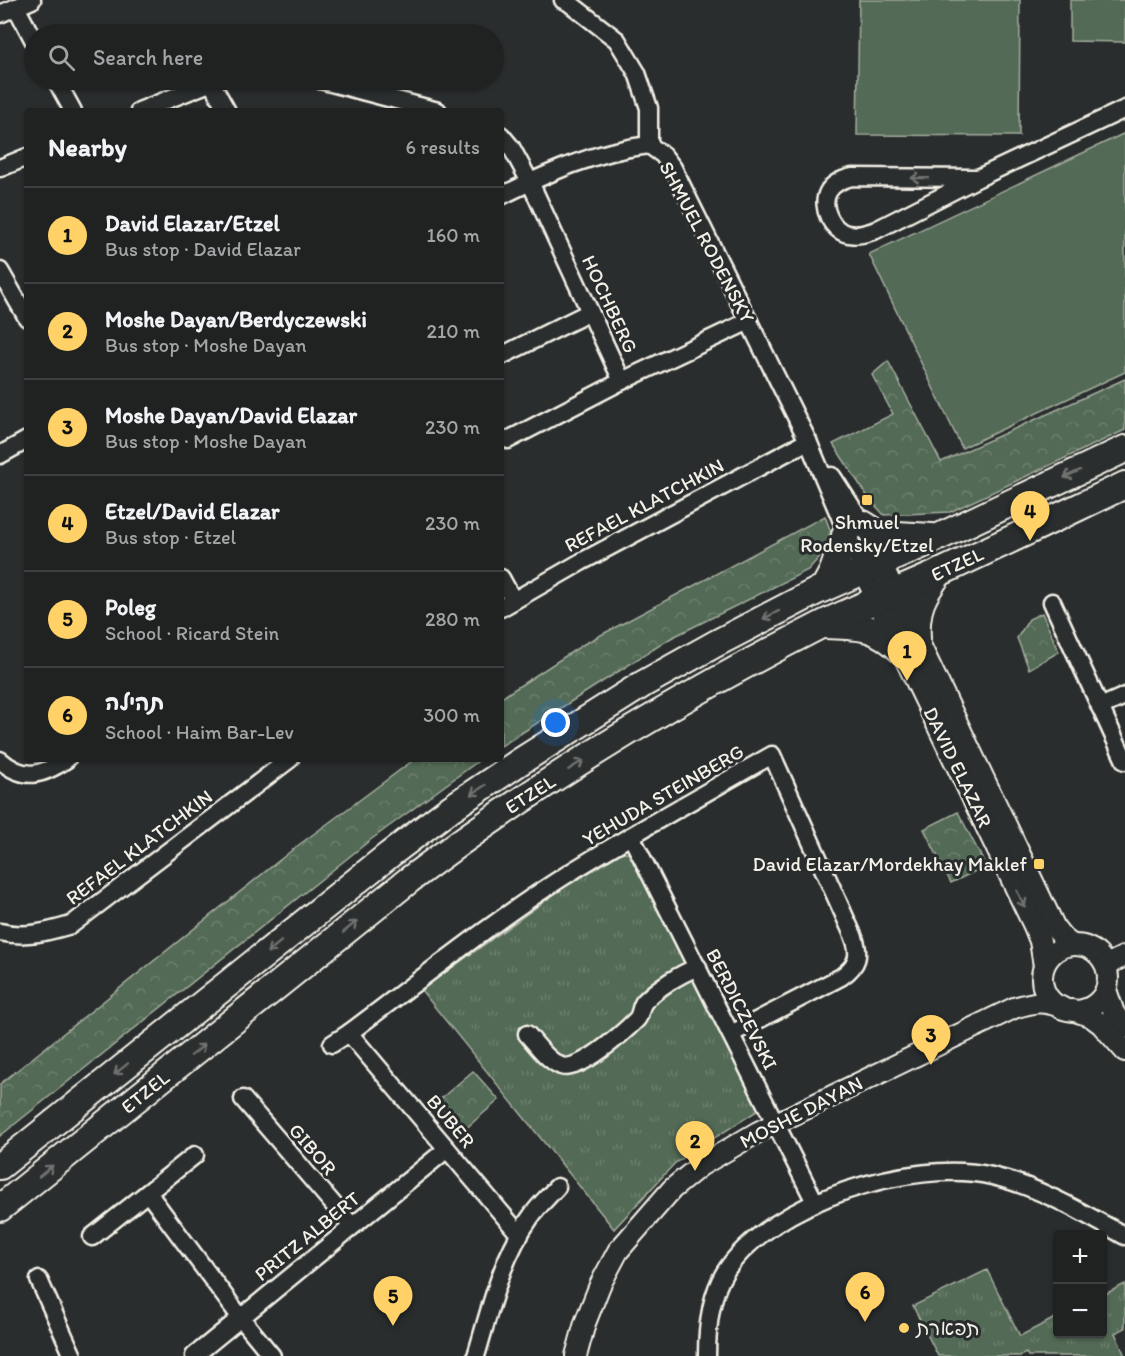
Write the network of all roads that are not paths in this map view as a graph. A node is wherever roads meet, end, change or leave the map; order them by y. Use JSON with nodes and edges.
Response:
{"nodes":[{"id":1,"x":32,"y":0,"type":"edge"},
{"id":2,"x":563,"y":0,"type":"edge"},
{"id":3,"x":16,"y":7,"type":"junction"},
{"id":4,"x":0,"y":14,"type":"edge"},
{"id":5,"x":25,"y":24,"type":"edge"},
{"id":6,"x":61,"y":90,"type":"edge"},
{"id":7,"x":192,"y":90,"type":"edge"},
{"id":8,"x":218,"y":90,"type":"edge"},
{"id":9,"x":358,"y":90,"type":"edge"},
{"id":10,"x":71,"y":108,"type":"edge"},
{"id":11,"x":146,"y":108,"type":"edge"},
{"id":12,"x":226,"y":108,"type":"edge"},
{"id":13,"x":427,"y":108,"type":"edge"},
{"id":14,"x":1125,"y":110,"type":"edge"},
{"id":15,"x":504,"y":139,"type":"edge"},
{"id":16,"x":649,"y":144,"type":"junction"},
{"id":17,"x":24,"y":158,"type":"edge"},
{"id":18,"x":0,"y":168,"type":"edge"},
{"id":19,"x":978,"y":178,"type":"junction"},
{"id":20,"x":530,"y":182,"type":"junction"},
{"id":21,"x":504,"y":195,"type":"edge"},
{"id":22,"x":0,"y":271,"type":"edge"},
{"id":23,"x":590,"y":312,"type":"junction"},
{"id":24,"x":24,"y":313,"type":"edge"},
{"id":25,"x":749,"y":321,"type":"junction"},
{"id":26,"x":504,"y":355,"type":"edge"},
{"id":27,"x":622,"y":381,"type":"junction"},
{"id":28,"x":508,"y":440,"type":"dead end"},
{"id":29,"x":808,"y":441,"type":"junction"},
{"id":30,"x":24,"y":442,"type":"edge"},
{"id":31,"x":1125,"y":449,"type":"edge"},
{"id":32,"x":0,"y":455,"type":"edge"},
{"id":33,"x":1125,"y":485,"type":"edge"},
{"id":34,"x":855,"y":527,"type":"junction"},
{"id":35,"x":939,"y":537,"type":"junction"},
{"id":36,"x":872,"y":567,"type":"junction"},
{"id":37,"x":940,"y":572,"type":"junction"},
{"id":38,"x":824,"y":588,"type":"junction"},
{"id":39,"x":886,"y":596,"type":"junction"},
{"id":40,"x":1052,"y":602,"type":"dead end"},
{"id":41,"x":507,"y":604,"type":"edge"},
{"id":42,"x":821,"y":625,"type":"junction"},
{"id":43,"x":909,"y":645,"type":"junction"},
{"id":44,"x":1125,"y":696,"type":"edge"},
{"id":45,"x":1100,"y":707,"type":"junction"},
{"id":46,"x":0,"y":760,"type":"edge"},
{"id":47,"x":1125,"y":761,"type":"edge"},
{"id":48,"x":62,"y":762,"type":"edge"},
{"id":49,"x":286,"y":762,"type":"edge"},
{"id":50,"x":631,"y":836,"type":"junction"},
{"id":51,"x":0,"y":932,"type":"edge"},
{"id":52,"x":1072,"y":945,"type":"junction"},
{"id":53,"x":1125,"y":956,"type":"edge"},
{"id":54,"x":1106,"y":965,"type":"junction"},
{"id":55,"x":698,"y":967,"type":"junction"},
{"id":56,"x":1043,"y":971,"type":"junction"},
{"id":57,"x":1106,"y":990,"type":"junction"},
{"id":58,"x":1014,"y":1008,"type":"junction"},
{"id":59,"x":1067,"y":1009,"type":"junction"},
{"id":60,"x":1125,"y":1028,"type":"edge"},
{"id":61,"x":350,"y":1033,"type":"junction"},
{"id":62,"x":527,"y":1034,"type":"dead end"},
{"id":63,"x":731,"y":1034,"type":"junction"},
{"id":64,"x":332,"y":1044,"type":"dead end"},
{"id":65,"x":1125,"y":1051,"type":"edge"},
{"id":66,"x":243,"y":1099,"type":"dead end"},
{"id":67,"x":776,"y":1123,"type":"junction"},
{"id":68,"x":447,"y":1149,"type":"junction"},
{"id":69,"x":195,"y":1155,"type":"dead end"},
{"id":70,"x":0,"y":1166,"type":"edge"},
{"id":71,"x":558,"y":1186,"type":"dead end"},
{"id":72,"x":148,"y":1192,"type":"junction"},
{"id":73,"x":815,"y":1202,"type":"junction"},
{"id":74,"x":0,"y":1208,"type":"edge"},
{"id":75,"x":352,"y":1227,"type":"junction"},
{"id":76,"x":520,"y":1235,"type":"junction"},
{"id":77,"x":1125,"y":1236,"type":"edge"},
{"id":78,"x":92,"y":1237,"type":"dead end"},
{"id":79,"x":39,"y":1280,"type":"dead end"},
{"id":80,"x":241,"y":1318,"type":"junction"},
{"id":81,"x":73,"y":1356,"type":"edge"},
{"id":82,"x":194,"y":1356,"type":"edge"},
{"id":83,"x":272,"y":1356,"type":"edge"},
{"id":84,"x":476,"y":1356,"type":"edge"},
{"id":85,"x":576,"y":1356,"type":"edge"},
{"id":86,"x":707,"y":1356,"type":"edge"}],
"edges":[{"from":1,"to":3,"type":"street"},
{"from":2,"to":16,"type":"street","name":"SHMUEL RODENSKY"},
{"from":3,"to":4,"type":"street"},
{"from":3,"to":5,"type":"street"},
{"from":6,"to":10,"type":"street"},
{"from":7,"to":11,"type":"street"},
{"from":8,"to":12,"type":"street"},
{"from":9,"to":13,"type":"street"},
{"from":14,"to":19,"type":"street"},
{"from":15,"to":20,"type":"street","name":"HOCHBERG"},
{"from":16,"to":20,"type":"street"},
{"from":16,"to":25,"type":"street","name":"SHMUEL RODENSKY"},
{"from":17,"to":18,"type":"street"},
{"from":19,"to":19,"type":"street","one_way":true},
{"from":20,"to":21,"type":"street"},
{"from":20,"to":23,"type":"street","name":"HOCHBERG"},
{"from":22,"to":24,"type":"street"},
{"from":23,"to":26,"type":"street"},
{"from":23,"to":27,"type":"street","name":"HOCHBERG"},
{"from":25,"to":27,"type":"street","name":"HOCHBERG"},
{"from":25,"to":29,"type":"street","name":"SHMUEL RODENSKY"},
{"from":27,"to":28,"type":"street"},
{"from":29,"to":34,"type":"street","name":"SHMUEL RODENSKY"},
{"from":29,"to":41,"type":"street","name":"REFAEL KLATCHKIN"},
{"from":30,"to":32,"type":"street"},
{"from":31,"to":35,"type":"main road","name":"ETZEL","one_way":true},
{"from":33,"to":37,"type":"main road","name":"ETZEL"},
{"from":34,"to":35,"type":"main road"},
{"from":34,"to":36,"type":"street","name":"SHMUEL RODENSKY"},
{"from":34,"to":38,"type":"main road"},
{"from":35,"to":36,"type":"main road","name":"ETZEL"},
{"from":36,"to":38,"type":"main road","name":"ETZEL"},
{"from":36,"to":39,"type":"street","name":"SHMUEL RODENSKY"},
{"from":37,"to":39,"type":"main road","name":"ETZEL"},
{"from":37,"to":43,"type":"main road"},
{"from":38,"to":70,"type":"main road","name":"ETZEL","one_way":true},
{"from":39,"to":42,"type":"main road","name":"ETZEL"},
{"from":39,"to":43,"type":"street","name":"DAVID ELAZAR"},
{"from":40,"to":45,"type":"street"},
{"from":42,"to":43,"type":"main road"},
{"from":74,"to":42,"type":"main road","name":"ETZEL","one_way":true},
{"from":43,"to":52,"type":"street","name":"DAVID ELAZAR"},
{"from":43,"to":56,"type":"street","name":"DAVID ELAZAR","one_way":true},
{"from":44,"to":45,"type":"street"},
{"from":45,"to":47,"type":"street"},
{"from":46,"to":48,"type":"street"},
{"from":49,"to":51,"type":"street","name":"REFAEL KLATCHKIN"},
{"from":50,"to":55,"type":"street","name":"BERDICZEVSKI"},
{"from":50,"to":61,"type":"street","name":"YEHUDA STEINBERG"},
{"from":50,"to":63,"type":"street","name":"YEHUDA STEINBERG"},
{"from":52,"to":54,"type":"street"},
{"from":52,"to":56,"type":"street"},
{"from":53,"to":54,"type":"street"},
{"from":54,"to":57,"type":"street"},
{"from":55,"to":62,"type":"street"},
{"from":55,"to":63,"type":"street","name":"BERDICZEVSKI"},
{"from":56,"to":58,"type":"street","name":"MOSHE DAYAN"},
{"from":56,"to":59,"type":"street"},
{"from":57,"to":59,"type":"street"},
{"from":57,"to":60,"type":"street"},
{"from":58,"to":59,"type":"street","name":"MOSHE DAYAN"},
{"from":58,"to":67,"type":"street","name":"MOSHE DAYAN"},
{"from":59,"to":65,"type":"street"},
{"from":61,"to":64,"type":"street","name":"YEHUDA STEINBERG"},
{"from":61,"to":68,"type":"street","name":"BUBER"},
{"from":63,"to":67,"type":"street","name":"BERDICZEVSKI"},
{"from":66,"to":75,"type":"street","name":"GIBOR"},
{"from":67,"to":73,"type":"street","name":"BERDICZEVSKI"},
{"from":67,"to":85,"type":"street","name":"MOSHE DAYAN"},
{"from":68,"to":75,"type":"street","name":"PRITZ ALBERT"},
{"from":68,"to":76,"type":"street","name":"BUBER"},
{"from":69,"to":72,"type":"street"},
{"from":71,"to":76,"type":"street"},
{"from":72,"to":78,"type":"street"},
{"from":72,"to":80,"type":"street"},
{"from":73,"to":77,"type":"street"},
{"from":73,"to":86,"type":"street"},
{"from":75,"to":80,"type":"street","name":"PRITZ ALBERT"},
{"from":76,"to":84,"type":"street"},
{"from":79,"to":81,"type":"street"},
{"from":80,"to":82,"type":"street","name":"PRITZ ALBERT"},
{"from":80,"to":83,"type":"street"}]}
